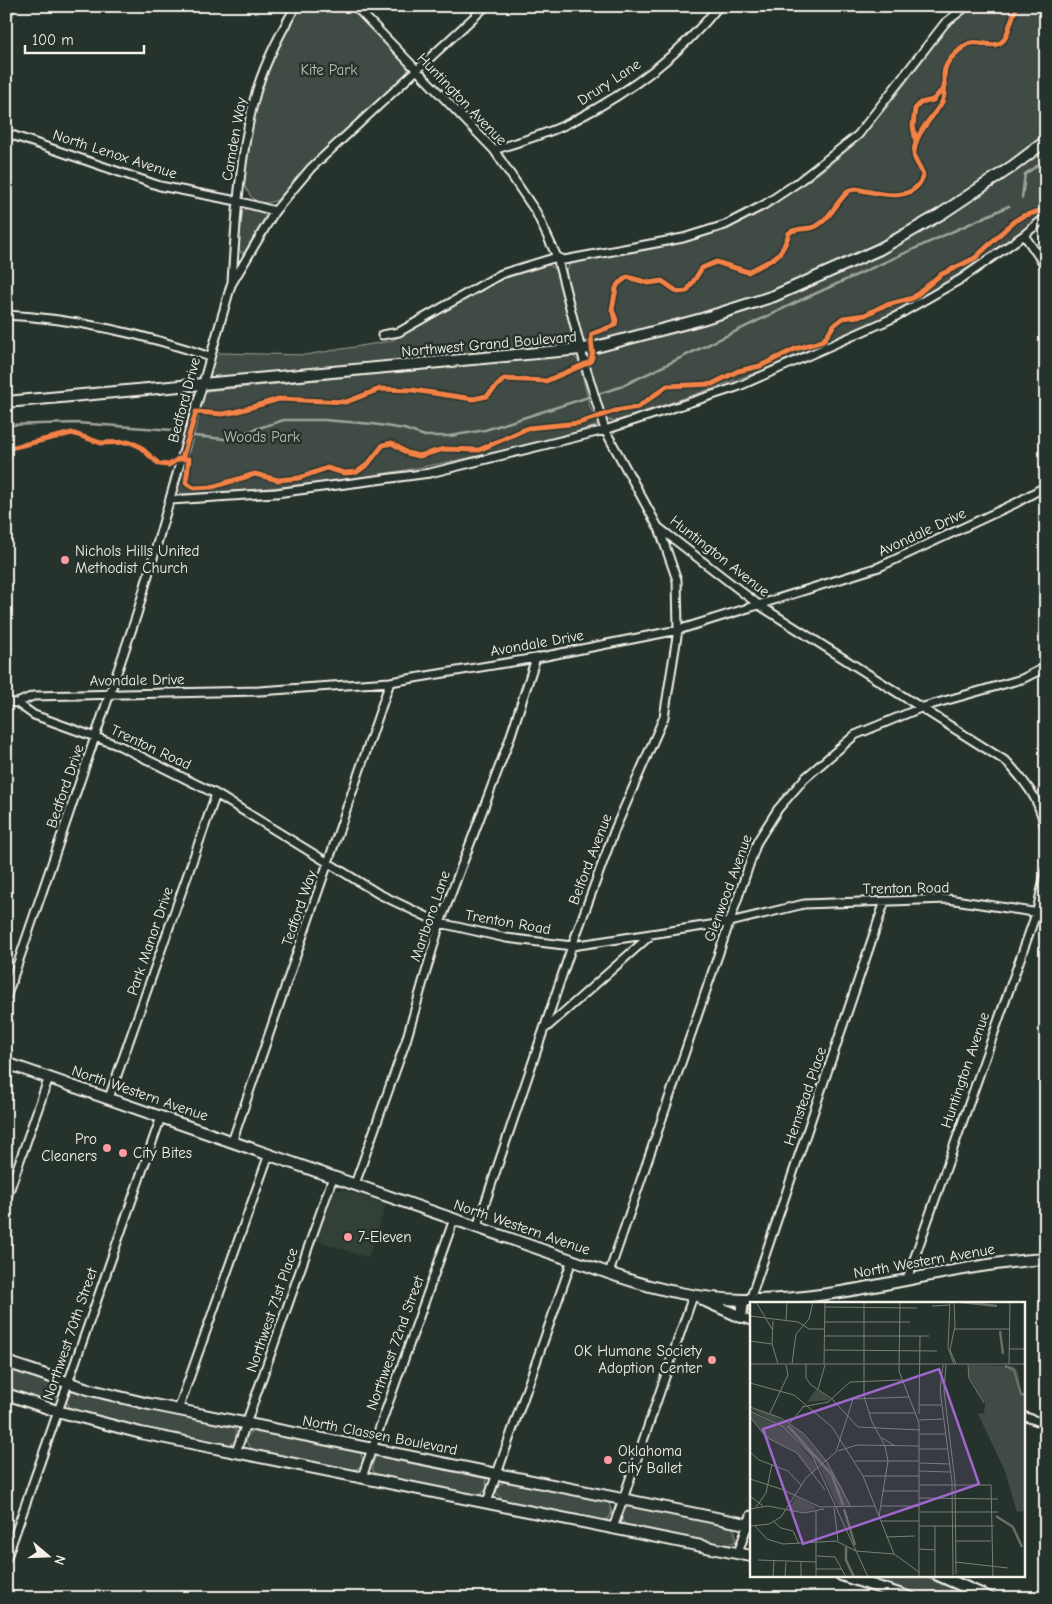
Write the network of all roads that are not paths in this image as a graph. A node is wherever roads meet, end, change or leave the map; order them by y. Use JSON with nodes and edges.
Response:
{"nodes":[{"id":1,"x":10,"y":6,"type":"edge"},
{"id":2,"x":296,"y":6,"type":"edge"},
{"id":3,"x":355,"y":6,"type":"edge"},
{"id":4,"x":486,"y":6,"type":"edge"},
{"id":5,"x":719,"y":6,"type":"edge"},
{"id":6,"x":967,"y":6,"type":"edge"},
{"id":7,"x":6,"y":22,"type":"edge"},
{"id":8,"x":417,"y":73,"type":"junction"},
{"id":9,"x":6,"y":133,"type":"edge"},
{"id":10,"x":1046,"y":140,"type":"edge"},
{"id":11,"x":494,"y":150,"type":"junction"},
{"id":12,"x":237,"y":200,"type":"junction"},
{"id":13,"x":275,"y":211,"type":"junction"},
{"id":14,"x":1046,"y":217,"type":"edge"},
{"id":15,"x":1024,"y":235,"type":"junction"},
{"id":16,"x":557,"y":257,"type":"junction"},
{"id":17,"x":1046,"y":267,"type":"edge"},
{"id":18,"x":231,"y":285,"type":"junction"},
{"id":19,"x":6,"y":315,"type":"edge"},
{"id":20,"x":382,"y":335,"type":"dead end"},
{"id":21,"x":581,"y":350,"type":"junction"},
{"id":22,"x":210,"y":357,"type":"junction"},
{"id":23,"x":202,"y":386,"type":"junction"},
{"id":24,"x":6,"y":402,"type":"edge"},
{"id":25,"x":605,"y":430,"type":"junction"},
{"id":26,"x":1046,"y":486,"type":"edge"},
{"id":27,"x":171,"y":500,"type":"junction"},
{"id":28,"x":658,"y":527,"type":"junction"},
{"id":29,"x":759,"y":605,"type":"junction"},
{"id":30,"x":678,"y":630,"type":"junction"},
{"id":31,"x":536,"y":658,"type":"junction"},
{"id":32,"x":1046,"y":667,"type":"edge"},
{"id":33,"x":390,"y":682,"type":"junction"},
{"id":34,"x":110,"y":694,"type":"junction"},
{"id":35,"x":6,"y":702,"type":"edge"},
{"id":36,"x":17,"y":703,"type":"junction"},
{"id":37,"x":923,"y":707,"type":"junction"},
{"id":38,"x":96,"y":736,"type":"junction"},
{"id":39,"x":216,"y":794,"type":"junction"},
{"id":40,"x":1046,"y":836,"type":"edge"},
{"id":41,"x":329,"y":864,"type":"junction"},
{"id":42,"x":1046,"y":869,"type":"edge"},
{"id":43,"x":885,"y":901,"type":"junction"},
{"id":44,"x":1037,"y":911,"type":"junction"},
{"id":45,"x":1046,"y":914,"type":"edge"},
{"id":46,"x":730,"y":922,"type":"junction"},
{"id":47,"x":440,"y":923,"type":"junction"},
{"id":48,"x":652,"y":934,"type":"junction"},
{"id":49,"x":572,"y":946,"type":"junction"},
{"id":50,"x":6,"y":998,"type":"edge"},
{"id":51,"x":544,"y":1029,"type":"junction"},
{"id":52,"x":6,"y":1062,"type":"edge"},
{"id":53,"x":49,"y":1077,"type":"junction"},
{"id":54,"x":109,"y":1098,"type":"junction"},
{"id":55,"x":161,"y":1117,"type":"junction"},
{"id":56,"x":232,"y":1142,"type":"junction"},
{"id":57,"x":269,"y":1154,"type":"junction"},
{"id":58,"x":334,"y":1177,"type":"junction"},
{"id":59,"x":355,"y":1184,"type":"junction"},
{"id":60,"x":6,"y":1200,"type":"edge"},
{"id":61,"x":454,"y":1219,"type":"junction"},
{"id":62,"x":477,"y":1227,"type":"junction"},
{"id":63,"x":1046,"y":1259,"type":"edge"},
{"id":64,"x":572,"y":1260,"type":"junction"},
{"id":65,"x":609,"y":1273,"type":"junction"},
{"id":66,"x":907,"y":1279,"type":"junction"},
{"id":67,"x":693,"y":1296,"type":"junction"},
{"id":68,"x":747,"y":1300,"type":"junction"},
{"id":69,"x":740,"y":1317,"type":"junction"},
{"id":70,"x":750,"y":1321,"type":"edge"},
{"id":71,"x":6,"y":1362,"type":"edge"},
{"id":72,"x":67,"y":1382,"type":"junction"},
{"id":73,"x":6,"y":1394,"type":"edge"},
{"id":74,"x":178,"y":1410,"type":"junction"},
{"id":75,"x":57,"y":1411,"type":"junction"},
{"id":76,"x":1024,"y":1416,"type":"edge"},
{"id":77,"x":247,"y":1423,"type":"junction"},
{"id":78,"x":1046,"y":1424,"type":"edge"},
{"id":79,"x":371,"y":1448,"type":"junction"},
{"id":80,"x":236,"y":1452,"type":"junction"},
{"id":81,"x":496,"y":1474,"type":"junction"},
{"id":82,"x":362,"y":1477,"type":"junction"},
{"id":83,"x":624,"y":1499,"type":"junction"},
{"id":84,"x":487,"y":1502,"type":"junction"},
{"id":85,"x":750,"y":1521,"type":"edge"},
{"id":86,"x":613,"y":1528,"type":"junction"},
{"id":87,"x":738,"y":1553,"type":"junction"},
{"id":88,"x":750,"y":1556,"type":"edge"},
{"id":89,"x":6,"y":1560,"type":"edge"},
{"id":90,"x":844,"y":1576,"type":"edge"},
{"id":91,"x":940,"y":1576,"type":"edge"},
{"id":92,"x":911,"y":1598,"type":"edge"},
{"id":93,"x":990,"y":1598,"type":"edge"}],
"edges":[{"from":1,"to":7,"type":"street"},
{"from":2,"to":12,"type":"street","name":"Camden Way"},
{"from":3,"to":8,"type":"street","name":"Huntington Avenue"},
{"from":4,"to":8,"type":"street","name":"Bedford Drive"},
{"from":5,"to":11,"type":"street","name":"Drury Lane"},
{"from":6,"to":16,"type":"street","name":"Northwest Grand Boulevard"},
{"from":8,"to":11,"type":"street","name":"Huntington Avenue"},
{"from":8,"to":13,"type":"street","name":"Bedford Drive"},
{"from":9,"to":12,"type":"street","name":"North Lenox Avenue"},
{"from":10,"to":21,"type":"street","name":"Northwest Grand Boulevard"},
{"from":11,"to":16,"type":"street","name":"Huntington Avenue"},
{"from":12,"to":13,"type":"street","name":"North Lenox Avenue"},
{"from":12,"to":18,"type":"street","name":"Camden Way"},
{"from":13,"to":18,"type":"street","name":"Bedford Drive"},
{"from":14,"to":15,"type":"street"},
{"from":15,"to":17,"type":"street"},
{"from":15,"to":25,"type":"street"},
{"from":16,"to":20,"type":"street","name":"Northwest Grand Boulevard"},
{"from":16,"to":21,"type":"street","name":"Huntington Avenue"},
{"from":18,"to":22,"type":"street","name":"Bedford Drive"},
{"from":19,"to":22,"type":"street"},
{"from":21,"to":23,"type":"street","name":"Northwest Grand Boulevard"},
{"from":21,"to":25,"type":"street","name":"Huntington Avenue"},
{"from":22,"to":23,"type":"street","name":"Bedford Drive"},
{"from":23,"to":24,"type":"street","name":"Northwest Grand Boulevard"},
{"from":23,"to":27,"type":"street","name":"Bedford Drive"},
{"from":25,"to":27,"type":"street"},
{"from":25,"to":28,"type":"street","name":"Huntington Avenue"},
{"from":26,"to":29,"type":"street","name":"Avondale Drive"},
{"from":27,"to":34,"type":"street","name":"Bedford Drive"},
{"from":28,"to":29,"type":"street","name":"Huntington Avenue"},
{"from":28,"to":30,"type":"street","name":"Belford Avenue"},
{"from":29,"to":30,"type":"street","name":"Avondale Drive"},
{"from":29,"to":37,"type":"street","name":"Huntington Avenue"},
{"from":30,"to":31,"type":"street","name":"Avondale Drive"},
{"from":30,"to":49,"type":"street","name":"Belford Avenue"},
{"from":31,"to":33,"type":"street","name":"Avondale Drive"},
{"from":31,"to":47,"type":"street","name":"Marlboro Lane"},
{"from":32,"to":37,"type":"street","name":"Glenwood Avenue"},
{"from":33,"to":34,"type":"street","name":"Avondale Drive"},
{"from":33,"to":41,"type":"street","name":"Tedford Way"},
{"from":34,"to":36,"type":"street","name":"Avondale Drive"},
{"from":34,"to":38,"type":"street","name":"Bedford Drive"},
{"from":35,"to":36,"type":"street","name":"Avondale Drive"},
{"from":36,"to":38,"type":"street","name":"Trenton Road"},
{"from":37,"to":40,"type":"street","name":"Huntington Avenue"},
{"from":37,"to":46,"type":"street","name":"Glenwood Avenue"},
{"from":38,"to":39,"type":"street","name":"Trenton Road"},
{"from":38,"to":50,"type":"street","name":"Bedford Drive"},
{"from":39,"to":41,"type":"street","name":"Trenton Road"},
{"from":39,"to":54,"type":"street","name":"Park Manor Drive"},
{"from":41,"to":47,"type":"street","name":"Trenton Road"},
{"from":41,"to":56,"type":"street","name":"Tedford Way"},
{"from":42,"to":44,"type":"street","name":"Huntington Avenue"},
{"from":43,"to":44,"type":"street","name":"Trenton Road"},
{"from":43,"to":46,"type":"street","name":"Trenton Road"},
{"from":43,"to":68,"type":"street","name":"Hemstead Place"},
{"from":44,"to":45,"type":"street","name":"Trenton Road"},
{"from":44,"to":66,"type":"street","name":"Huntington Avenue"},
{"from":46,"to":48,"type":"street","name":"Trenton Road"},
{"from":46,"to":65,"type":"street","name":"Glenwood Avenue"},
{"from":47,"to":49,"type":"street","name":"Trenton Road"},
{"from":47,"to":59,"type":"street","name":"Marlboro Lane"},
{"from":48,"to":49,"type":"street","name":"Trenton Road"},
{"from":48,"to":51,"type":"street"},
{"from":49,"to":51,"type":"street","name":"Belford Avenue"},
{"from":51,"to":62,"type":"street","name":"Belford Avenue"},
{"from":52,"to":53,"type":"street","name":"North Western Avenue"},
{"from":53,"to":54,"type":"street","name":"North Western Avenue"},
{"from":53,"to":60,"type":"street"},
{"from":54,"to":55,"type":"street","name":"North Western Avenue"},
{"from":55,"to":56,"type":"street","name":"North Western Avenue"},
{"from":55,"to":72,"type":"street","name":"Northwest 70th Street"},
{"from":56,"to":57,"type":"street","name":"North Western Avenue"},
{"from":57,"to":58,"type":"street","name":"North Western Avenue"},
{"from":57,"to":74,"type":"street"},
{"from":58,"to":59,"type":"street","name":"North Western Avenue"},
{"from":58,"to":77,"type":"street","name":"Northwest 71st Place"},
{"from":59,"to":61,"type":"street","name":"North Western Avenue"},
{"from":61,"to":62,"type":"street","name":"North Western Avenue"},
{"from":61,"to":79,"type":"street","name":"Northwest 72nd Street"},
{"from":62,"to":64,"type":"street","name":"North Western Avenue"},
{"from":63,"to":66,"type":"street","name":"North Western Avenue"},
{"from":64,"to":65,"type":"street","name":"North Western Avenue"},
{"from":64,"to":81,"type":"street"},
{"from":65,"to":67,"type":"street","name":"North Western Avenue"},
{"from":66,"to":68,"type":"street","name":"North Western Avenue"},
{"from":67,"to":68,"type":"street","name":"North Western Avenue"},
{"from":67,"to":69,"type":"street"},
{"from":67,"to":83,"type":"street"},
{"from":68,"to":69,"type":"street"},
{"from":69,"to":70,"type":"street"},
{"from":71,"to":72,"type":"street","name":"North Classen Boulevard"},
{"from":72,"to":74,"type":"street","name":"North Classen Boulevard"},
{"from":72,"to":75,"type":"street","name":"Northwest 70th Street"},
{"from":73,"to":75,"type":"street"},
{"from":74,"to":77,"type":"street","name":"North Classen Boulevard"},
{"from":75,"to":80,"type":"street"},
{"from":75,"to":89,"type":"street","name":"Northwest 70th Street"},
{"from":76,"to":78,"type":"street"},
{"from":77,"to":79,"type":"street","name":"North Classen Boulevard"},
{"from":77,"to":80,"type":"street","name":"Northwest 71st Place"},
{"from":79,"to":81,"type":"street","name":"North Classen Boulevard"},
{"from":79,"to":82,"type":"street","name":"Northwest 72nd Street"},
{"from":80,"to":82,"type":"street"},
{"from":81,"to":83,"type":"street","name":"North Classen Boulevard"},
{"from":81,"to":84,"type":"street"},
{"from":82,"to":84,"type":"street"},
{"from":83,"to":85,"type":"street","name":"North Classen Boulevard"},
{"from":83,"to":86,"type":"street"},
{"from":84,"to":86,"type":"street"},
{"from":85,"to":87,"type":"street"},
{"from":86,"to":87,"type":"street"},
{"from":87,"to":88,"type":"street"},
{"from":90,"to":92,"type":"street"},
{"from":91,"to":93,"type":"street"}]}
